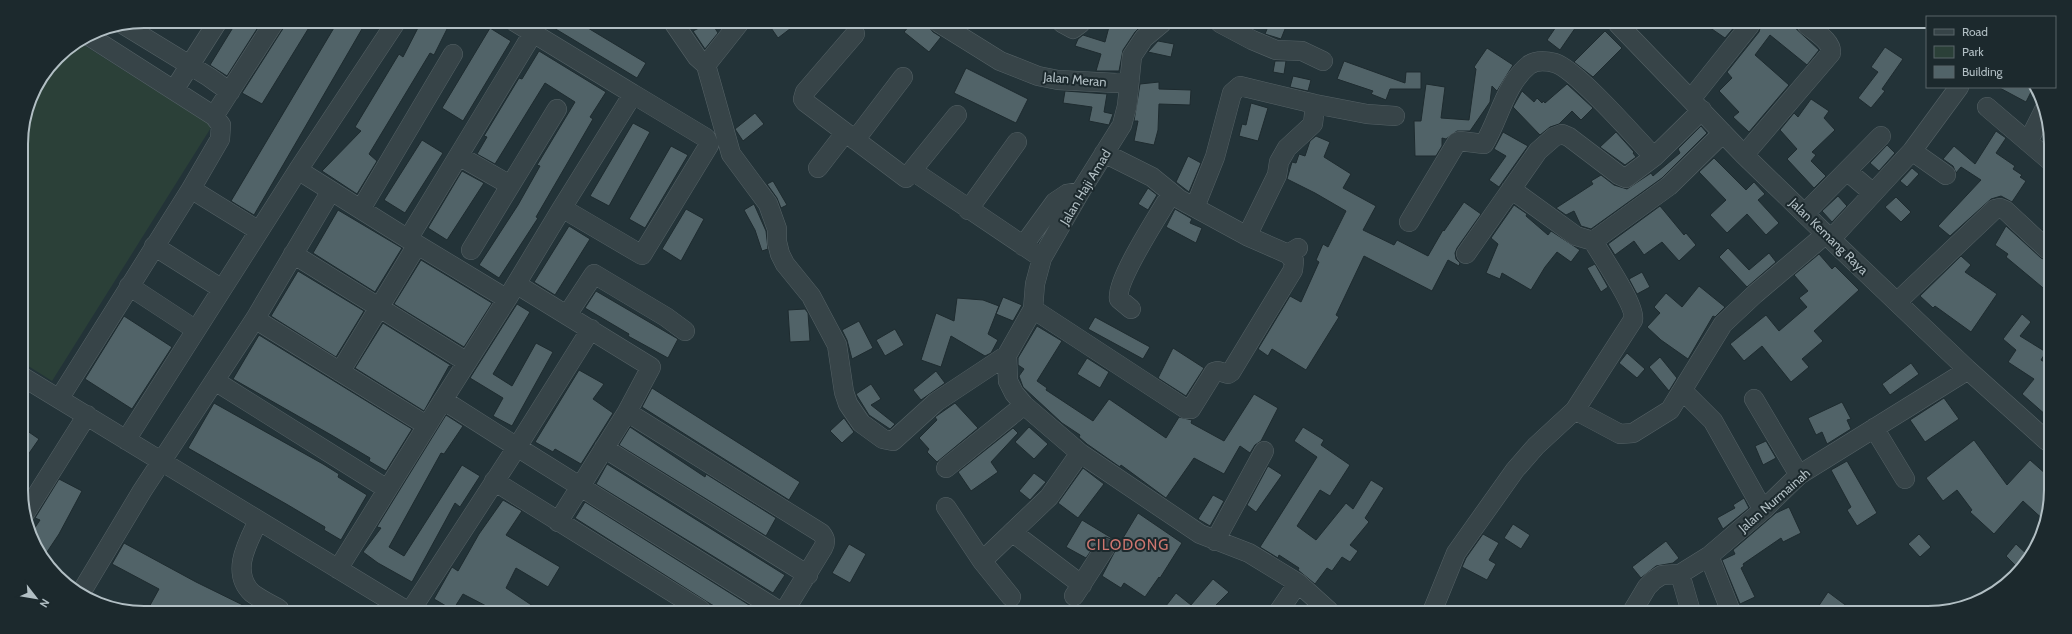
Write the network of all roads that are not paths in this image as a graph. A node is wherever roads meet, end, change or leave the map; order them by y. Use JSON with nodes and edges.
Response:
{"nodes":[{"id":1,"x":214,"y":28,"type":"edge"},
{"id":2,"x":271,"y":28,"type":"edge"},
{"id":3,"x":392,"y":28,"type":"edge"},
{"id":4,"x":525,"y":28,"type":"edge"},
{"id":5,"x":677,"y":28,"type":"edge"},
{"id":6,"x":735,"y":28,"type":"edge"},
{"id":7,"x":947,"y":28,"type":"edge"},
{"id":8,"x":1155,"y":28,"type":"edge"},
{"id":9,"x":1229,"y":28,"type":"edge"},
{"id":10,"x":1622,"y":28,"type":"edge"},
{"id":11,"x":1748,"y":28,"type":"edge"},
{"id":12,"x":1810,"y":28,"type":"edge"},
{"id":13,"x":130,"y":29,"type":"edge"},
{"id":14,"x":533,"y":33,"type":"junction"},
{"id":15,"x":855,"y":34,"type":"dead end"},
{"id":16,"x":94,"y":39,"type":"edge"},
{"id":17,"x":453,"y":54,"type":"dead end"},
{"id":18,"x":1323,"y":61,"type":"dead end"},
{"id":19,"x":706,"y":65,"type":"junction"},
{"id":20,"x":190,"y":66,"type":"junction"},
{"id":21,"x":903,"y":77,"type":"dead end"},
{"id":22,"x":1129,"y":81,"type":"junction"},
{"id":23,"x":1958,"y":88,"type":"edge"},
{"id":24,"x":174,"y":90,"type":"junction"},
{"id":25,"x":230,"y":92,"type":"junction"},
{"id":26,"x":633,"y":94,"type":"junction"},
{"id":27,"x":1315,"y":104,"type":"junction"},
{"id":28,"x":1697,"y":105,"type":"junction"},
{"id":29,"x":1987,"y":107,"type":"dead end"},
{"id":30,"x":557,"y":109,"type":"dead end"},
{"id":31,"x":957,"y":115,"type":"dead end"},
{"id":32,"x":214,"y":116,"type":"junction"},
{"id":33,"x":1395,"y":116,"type":"dead end"},
{"id":34,"x":2041,"y":116,"type":"edge"},
{"id":35,"x":1723,"y":134,"type":"junction"},
{"id":36,"x":850,"y":136,"type":"junction"},
{"id":37,"x":1881,"y":136,"type":"dead end"},
{"id":38,"x":1017,"y":142,"type":"dead end"},
{"id":39,"x":2028,"y":142,"type":"junction"},
{"id":40,"x":1912,"y":151,"type":"junction"},
{"id":41,"x":1104,"y":153,"type":"junction"},
{"id":42,"x":1744,"y":155,"type":"junction"},
{"id":43,"x":459,"y":156,"type":"junction"},
{"id":44,"x":2044,"y":156,"type":"edge"},
{"id":45,"x":1654,"y":157,"type":"junction"},
{"id":46,"x":818,"y":168,"type":"dead end"},
{"id":47,"x":298,"y":170,"type":"junction"},
{"id":48,"x":913,"y":171,"type":"junction"},
{"id":49,"x":1847,"y":171,"type":"junction"},
{"id":50,"x":1946,"y":175,"type":"dead end"},
{"id":51,"x":510,"y":185,"type":"junction"},
{"id":52,"x":191,"y":189,"type":"junction"},
{"id":53,"x":1511,"y":189,"type":"junction"},
{"id":54,"x":331,"y":191,"type":"junction"},
{"id":55,"x":1080,"y":192,"type":"junction"},
{"id":56,"x":1872,"y":193,"type":"junction"},
{"id":57,"x":1171,"y":194,"type":"junction"},
{"id":58,"x":1195,"y":207,"type":"junction"},
{"id":59,"x":562,"y":208,"type":"junction"},
{"id":60,"x":361,"y":209,"type":"junction"},
{"id":61,"x":968,"y":210,"type":"junction"},
{"id":62,"x":1805,"y":213,"type":"junction"},
{"id":63,"x":1409,"y":222,"type":"dead end"},
{"id":64,"x":259,"y":231,"type":"junction"},
{"id":65,"x":1247,"y":236,"type":"junction"},
{"id":66,"x":1829,"y":237,"type":"junction"},
{"id":67,"x":1593,"y":241,"type":"junction"},
{"id":68,"x":413,"y":242,"type":"junction"},
{"id":69,"x":154,"y":246,"type":"junction"},
{"id":70,"x":1023,"y":246,"type":"junction"},
{"id":71,"x":2044,"y":246,"type":"edge"},
{"id":72,"x":471,"y":250,"type":"dead end"},
{"id":73,"x":293,"y":254,"type":"junction"},
{"id":74,"x":1466,"y":254,"type":"dead end"},
{"id":75,"x":1042,"y":258,"type":"junction"},
{"id":76,"x":129,"y":286,"type":"junction"},
{"id":77,"x":222,"y":289,"type":"junction"},
{"id":78,"x":511,"y":291,"type":"junction"},
{"id":79,"x":1897,"y":302,"type":"junction"},
{"id":80,"x":378,"y":309,"type":"junction"},
{"id":81,"x":1032,"y":309,"type":"junction"},
{"id":82,"x":1130,"y":309,"type":"dead end"},
{"id":83,"x":567,"y":315,"type":"junction"},
{"id":84,"x":255,"y":319,"type":"junction"},
{"id":85,"x":591,"y":329,"type":"junction"},
{"id":86,"x":196,"y":330,"type":"junction"},
{"id":87,"x":685,"y":331,"type":"dead end"},
{"id":88,"x":1007,"y":355,"type":"junction"},
{"id":89,"x":467,"y":362,"type":"junction"},
{"id":90,"x":1968,"y":370,"type":"junction"},
{"id":91,"x":340,"y":372,"type":"junction"},
{"id":92,"x":28,"y":380,"type":"edge"},
{"id":93,"x":215,"y":381,"type":"junction"},
{"id":94,"x":1683,"y":391,"type":"junction"},
{"id":95,"x":59,"y":399,"type":"junction"},
{"id":96,"x":1754,"y":399,"type":"dead end"},
{"id":97,"x":444,"y":400,"type":"junction"},
{"id":98,"x":1024,"y":406,"type":"junction"},
{"id":99,"x":1575,"y":410,"type":"junction"},
{"id":100,"x":627,"y":412,"type":"junction"},
{"id":101,"x":87,"y":415,"type":"junction"},
{"id":102,"x":426,"y":425,"type":"junction"},
{"id":103,"x":1874,"y":428,"type":"junction"},
{"id":104,"x":2044,"y":438,"type":"edge"},
{"id":105,"x":126,"y":440,"type":"junction"},
{"id":106,"x":516,"y":447,"type":"junction"},
{"id":107,"x":604,"y":448,"type":"junction"},
{"id":108,"x":1264,"y":451,"type":"dead end"},
{"id":109,"x":1080,"y":453,"type":"junction"},
{"id":110,"x":161,"y":462,"type":"junction"},
{"id":111,"x":946,"y":468,"type":"dead end"},
{"id":112,"x":1799,"y":474,"type":"junction"},
{"id":113,"x":1905,"y":479,"type":"dead end"},
{"id":114,"x":494,"y":481,"type":"junction"},
{"id":115,"x":580,"y":487,"type":"junction"},
{"id":116,"x":387,"y":489,"type":"junction"},
{"id":117,"x":946,"y":506,"type":"dead end"},
{"id":118,"x":29,"y":507,"type":"edge"},
{"id":119,"x":1763,"y":510,"type":"junction"},
{"id":120,"x":258,"y":521,"type":"junction"},
{"id":121,"x":558,"y":522,"type":"junction"},
{"id":122,"x":1012,"y":532,"type":"junction"},
{"id":123,"x":1215,"y":541,"type":"junction"},
{"id":124,"x":1105,"y":548,"type":"dead end"},
{"id":125,"x":1709,"y":556,"type":"junction"},
{"id":126,"x":982,"y":561,"type":"junction"},
{"id":127,"x":338,"y":569,"type":"junction"},
{"id":128,"x":1680,"y":574,"type":"junction"},
{"id":129,"x":808,"y":575,"type":"junction"},
{"id":130,"x":1298,"y":583,"type":"junction"},
{"id":131,"x":83,"y":589,"type":"edge"},
{"id":132,"x":1011,"y":597,"type":"dead end"},
{"id":133,"x":274,"y":606,"type":"edge"},
{"id":134,"x":398,"y":606,"type":"edge"},
{"id":135,"x":414,"y":606,"type":"edge"},
{"id":136,"x":694,"y":606,"type":"edge"},
{"id":137,"x":772,"y":606,"type":"edge"},
{"id":138,"x":780,"y":606,"type":"edge"},
{"id":139,"x":1282,"y":606,"type":"edge"},
{"id":140,"x":1323,"y":606,"type":"edge"},
{"id":141,"x":1434,"y":606,"type":"edge"},
{"id":142,"x":1636,"y":606,"type":"edge"},
{"id":143,"x":1689,"y":606,"type":"edge"},
{"id":144,"x":1729,"y":606,"type":"edge"}],
"edges":[{"from":1,"to":20,"type":"street"},
{"from":2,"to":25,"type":"street"},
{"from":3,"to":47,"type":"street"},
{"from":4,"to":14,"type":"street"},
{"from":5,"to":19,"type":"street"},
{"from":6,"to":19,"type":"street"},
{"from":7,"to":22,"type":"street","name":"Jalan Meran"},
{"from":8,"to":22,"type":"street","name":"Jalan Haji Amad"},
{"from":9,"to":18,"type":"street"},
{"from":10,"to":28,"type":"street","name":"Jalan Kemang Raya"},
{"from":11,"to":28,"type":"street"},
{"from":12,"to":42,"type":"street"},
{"from":13,"to":20,"type":"street"},
{"from":14,"to":26,"type":"street"},
{"from":14,"to":43,"type":"street"},
{"from":15,"to":36,"type":"street"},
{"from":16,"to":24,"type":"street"},
{"from":17,"to":60,"type":"street"},
{"from":19,"to":88,"type":"street"},
{"from":20,"to":24,"type":"street"},
{"from":20,"to":25,"type":"street"},
{"from":21,"to":36,"type":"street"},
{"from":22,"to":41,"type":"street","name":"Jalan Haji Amad"},
{"from":23,"to":40,"type":"street"},
{"from":24,"to":32,"type":"street"},
{"from":25,"to":32,"type":"street"},
{"from":26,"to":59,"type":"street"},
{"from":26,"to":59,"type":"street"},
{"from":27,"to":33,"type":"street"},
{"from":27,"to":58,"type":"street"},
{"from":27,"to":65,"type":"street"},
{"from":28,"to":35,"type":"street","name":"Jalan Kemang Raya"},
{"from":28,"to":45,"type":"street"},
{"from":29,"to":39,"type":"street"},
{"from":30,"to":51,"type":"street"},
{"from":31,"to":48,"type":"street"},
{"from":32,"to":52,"type":"street"},
{"from":34,"to":39,"type":"street"},
{"from":35,"to":42,"type":"street","name":"Jalan Kemang Raya"},
{"from":35,"to":67,"type":"street"},
{"from":36,"to":46,"type":"street"},
{"from":36,"to":48,"type":"street"},
{"from":37,"to":49,"type":"street"},
{"from":38,"to":61,"type":"street"},
{"from":39,"to":44,"type":"street"},
{"from":40,"to":50,"type":"street"},
{"from":40,"to":56,"type":"street"},
{"from":41,"to":55,"type":"street","name":"Jalan Haji Amad"},
{"from":41,"to":57,"type":"street"},
{"from":42,"to":62,"type":"street","name":"Jalan Kemang Raya"},
{"from":43,"to":51,"type":"street"},
{"from":43,"to":68,"type":"street"},
{"from":45,"to":53,"type":"street"},
{"from":45,"to":63,"type":"street"},
{"from":47,"to":54,"type":"street"},
{"from":47,"to":64,"type":"street"},
{"from":48,"to":61,"type":"street"},
{"from":49,"to":56,"type":"street"},
{"from":49,"to":62,"type":"street"},
{"from":51,"to":72,"type":"street"},
{"from":52,"to":64,"type":"street"},
{"from":52,"to":69,"type":"street"},
{"from":53,"to":67,"type":"street"},
{"from":53,"to":74,"type":"street"},
{"from":54,"to":60,"type":"street"},
{"from":54,"to":73,"type":"street"},
{"from":55,"to":70,"type":"street"},
{"from":55,"to":75,"type":"street","name":"Jalan Haji Amad"},
{"from":56,"to":66,"type":"street"},
{"from":57,"to":58,"type":"street"},
{"from":57,"to":82,"type":"street"},
{"from":58,"to":65,"type":"street"},
{"from":59,"to":78,"type":"street"},
{"from":60,"to":68,"type":"street"},
{"from":61,"to":70,"type":"street"},
{"from":62,"to":66,"type":"street","name":"Jalan Kemang Raya"},
{"from":64,"to":77,"type":"street"},
{"from":65,"to":81,"type":"street"},
{"from":66,"to":79,"type":"street","name":"Jalan Kemang Raya"},
{"from":66,"to":94,"type":"street"},
{"from":67,"to":99,"type":"street"},
{"from":68,"to":78,"type":"street"},
{"from":68,"to":80,"type":"street"},
{"from":69,"to":76,"type":"street"},
{"from":69,"to":77,"type":"street"},
{"from":70,"to":75,"type":"street"},
{"from":71,"to":79,"type":"street"},
{"from":73,"to":80,"type":"street"},
{"from":73,"to":84,"type":"street"},
{"from":75,"to":81,"type":"street","name":"Jalan Haji Amad"},
{"from":76,"to":86,"type":"street"},
{"from":76,"to":95,"type":"street"},
{"from":77,"to":86,"type":"street"},
{"from":78,"to":83,"type":"street"},
{"from":78,"to":89,"type":"street"},
{"from":79,"to":90,"type":"street","name":"Jalan Kemang Raya"},
{"from":80,"to":89,"type":"street"},
{"from":80,"to":91,"type":"street"},
{"from":81,"to":88,"type":"street","name":"Jalan Haji Amad"},
{"from":83,"to":85,"type":"street"},
{"from":83,"to":87,"type":"street"},
{"from":84,"to":91,"type":"street"},
{"from":84,"to":93,"type":"street"},
{"from":85,"to":100,"type":"street"},
{"from":85,"to":106,"type":"street"},
{"from":86,"to":105,"type":"street"},
{"from":88,"to":98,"type":"street"},
{"from":89,"to":97,"type":"street"},
{"from":90,"to":103,"type":"street","name":"Jalan Nurmainah"},
{"from":90,"to":104,"type":"street","name":"Jalan Kemang Raya"},
{"from":91,"to":102,"type":"street"},
{"from":92,"to":95,"type":"street"},
{"from":93,"to":110,"type":"street"},
{"from":93,"to":116,"type":"street"},
{"from":94,"to":99,"type":"street"},
{"from":94,"to":119,"type":"street"},
{"from":95,"to":101,"type":"street"},
{"from":96,"to":112,"type":"street"},
{"from":97,"to":102,"type":"street"},
{"from":97,"to":106,"type":"street"},
{"from":98,"to":109,"type":"street"},
{"from":98,"to":111,"type":"street"},
{"from":99,"to":141,"type":"street"},
{"from":100,"to":107,"type":"street"},
{"from":100,"to":129,"type":"street"},
{"from":101,"to":105,"type":"street"},
{"from":101,"to":118,"type":"street"},
{"from":102,"to":116,"type":"street"},
{"from":103,"to":112,"type":"street","name":"Jalan Nurmainah"},
{"from":103,"to":113,"type":"street"},
{"from":105,"to":110,"type":"street"},
{"from":106,"to":114,"type":"street"},
{"from":106,"to":115,"type":"street"},
{"from":107,"to":115,"type":"street"},
{"from":107,"to":129,"type":"street"},
{"from":108,"to":123,"type":"street"},
{"from":109,"to":122,"type":"street"},
{"from":109,"to":123,"type":"street"},
{"from":110,"to":120,"type":"street"},
{"from":110,"to":131,"type":"street"},
{"from":112,"to":119,"type":"street","name":"Jalan Nurmainah"},
{"from":114,"to":121,"type":"street"},
{"from":114,"to":135,"type":"street"},
{"from":115,"to":121,"type":"street"},
{"from":115,"to":137,"type":"street"},
{"from":116,"to":127,"type":"street"},
{"from":117,"to":126,"type":"street"},
{"from":119,"to":125,"type":"street","name":"Jalan Nurmainah"},
{"from":120,"to":127,"type":"street"},
{"from":120,"to":133,"type":"street"},
{"from":121,"to":136,"type":"street"},
{"from":122,"to":124,"type":"street"},
{"from":122,"to":126,"type":"street"},
{"from":123,"to":130,"type":"street"},
{"from":125,"to":128,"type":"street","name":"Jalan Nurmainah"},
{"from":125,"to":144,"type":"street"},
{"from":126,"to":132,"type":"street"},
{"from":127,"to":134,"type":"street"},
{"from":128,"to":142,"type":"street","name":"Jalan Nurmainah"},
{"from":128,"to":143,"type":"street"},
{"from":129,"to":138,"type":"street"},
{"from":130,"to":139,"type":"street"},
{"from":130,"to":140,"type":"street"}]}
